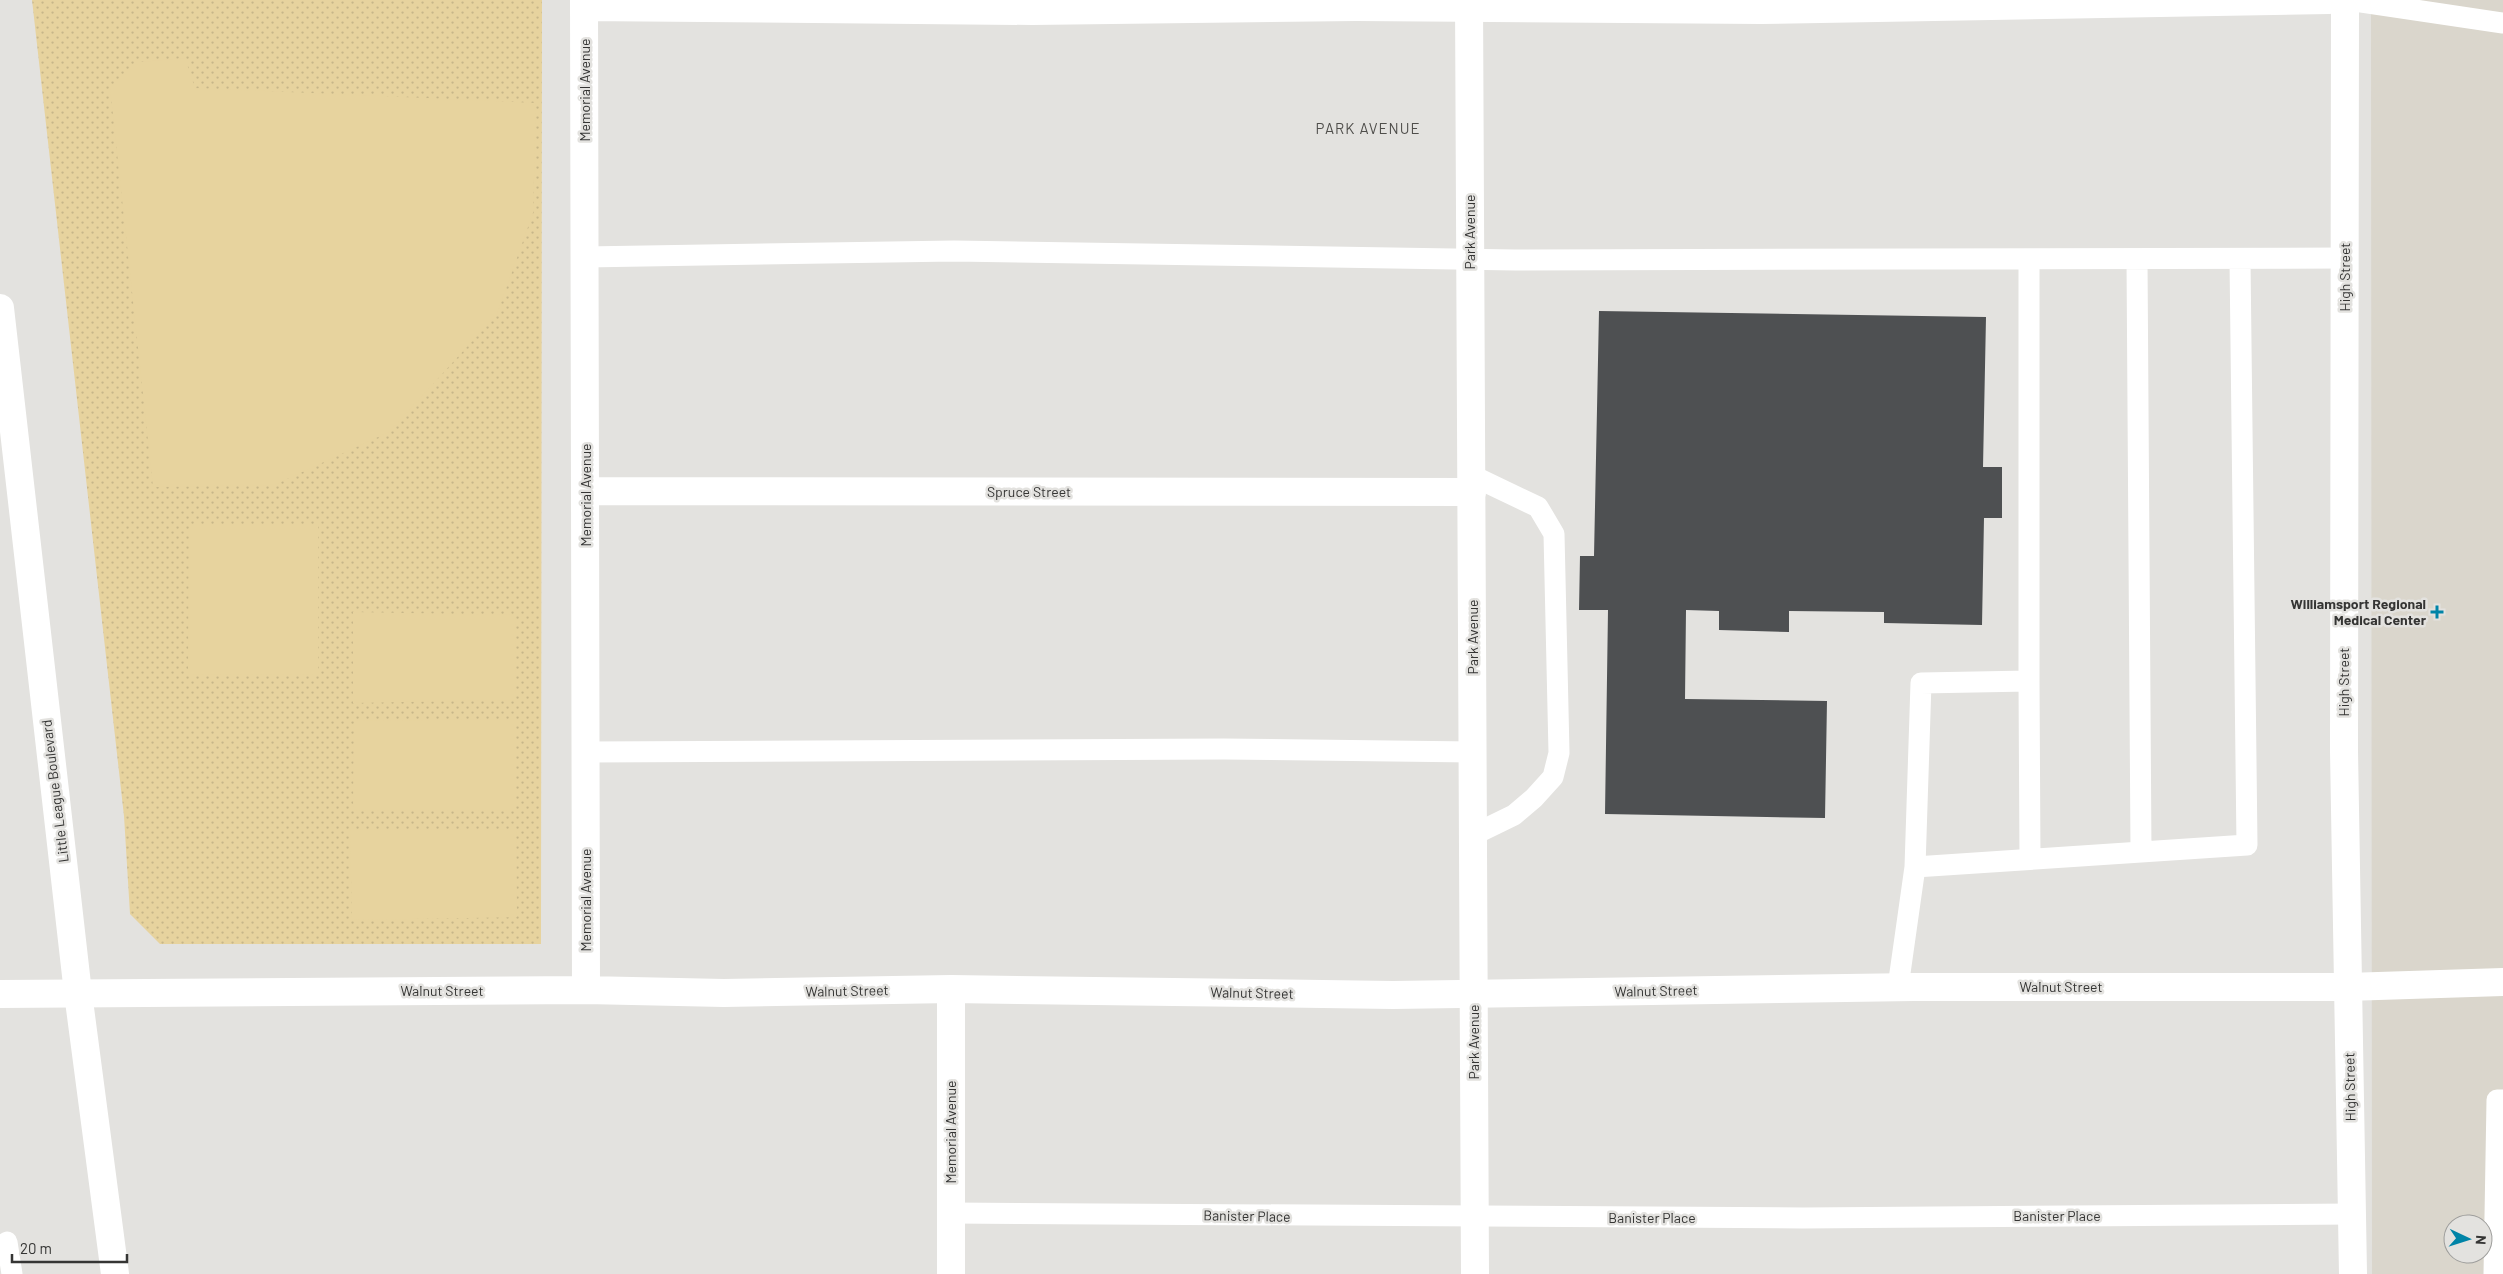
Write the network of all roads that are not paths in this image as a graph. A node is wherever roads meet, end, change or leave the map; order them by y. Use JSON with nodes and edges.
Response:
{"nodes":[{"id":1,"x":2329,"y":0,"type":"edge"},
{"id":2,"x":2346,"y":0,"type":"edge"},
{"id":3,"x":584,"y":3,"type":"edge"},
{"id":4,"x":1468,"y":4,"type":"edge"},
{"id":5,"x":2503,"y":24,"type":"edge"},
{"id":6,"x":585,"y":257,"type":"junction"},
{"id":7,"x":2345,"y":258,"type":"junction"},
{"id":8,"x":2029,"y":259,"type":"junction"},
{"id":9,"x":2137,"y":259,"type":"junction"},
{"id":10,"x":1470,"y":260,"type":"junction"},
{"id":11,"x":2240,"y":260,"type":"junction"},
{"id":12,"x":0,"y":308,"type":"edge"},
{"id":13,"x":1471,"y":483,"type":"junction"},
{"id":14,"x":586,"y":491,"type":"junction"},
{"id":15,"x":2029,"y":681,"type":"junction"},
{"id":16,"x":586,"y":752,"type":"junction"},
{"id":17,"x":1473,"y":752,"type":"junction"},
{"id":18,"x":1473,"y":834,"type":"junction"},
{"id":19,"x":2141,"y":852,"type":"junction"},
{"id":20,"x":2030,"y":860,"type":"junction"},
{"id":21,"x":1914,"y":867,"type":"junction"},
{"id":22,"x":2503,"y":982,"type":"edge"},
{"id":23,"x":1898,"y":987,"type":"junction"},
{"id":24,"x":2347,"y":987,"type":"junction"},
{"id":25,"x":951,"y":989,"type":"junction"},
{"id":26,"x":586,"y":990,"type":"junction"},
{"id":27,"x":78,"y":993,"type":"junction"},
{"id":28,"x":1474,"y":993,"type":"junction"},
{"id":29,"x":0,"y":994,"type":"edge"},
{"id":30,"x":2503,"y":1100,"type":"edge"},
{"id":31,"x":951,"y":1213,"type":"junction"},
{"id":32,"x":2353,"y":1214,"type":"junction"},
{"id":33,"x":1474,"y":1218,"type":"junction"},
{"id":34,"x":7,"y":1242,"type":"dead end"},
{"id":35,"x":12,"y":1274,"type":"edge"},
{"id":36,"x":115,"y":1274,"type":"edge"},
{"id":37,"x":951,"y":1274,"type":"edge"},
{"id":38,"x":1474,"y":1274,"type":"edge"},
{"id":39,"x":2353,"y":1274,"type":"edge"},
{"id":40,"x":2494,"y":1274,"type":"edge"}],
"edges":[{"from":1,"to":4,"type":"street"},
{"from":2,"to":5,"type":"lane"},
{"from":2,"to":7,"type":"street","name":"High Street"},
{"from":3,"to":4,"type":"street"},
{"from":3,"to":6,"type":"street","name":"Memorial Avenue"},
{"from":4,"to":10,"type":"street","name":"Park Avenue"},
{"from":6,"to":10,"type":"lane"},
{"from":6,"to":14,"type":"street","name":"Memorial Avenue"},
{"from":7,"to":11,"type":"lane"},
{"from":7,"to":24,"type":"street","name":"High Street"},
{"from":8,"to":9,"type":"lane"},
{"from":8,"to":10,"type":"lane"},
{"from":8,"to":15,"type":"lane"},
{"from":9,"to":11,"type":"lane"},
{"from":9,"to":19,"type":"lane"},
{"from":10,"to":13,"type":"street","name":"Park Avenue"},
{"from":11,"to":19,"type":"lane"},
{"from":12,"to":27,"type":"street","name":"Little League Boulevard"},
{"from":13,"to":14,"type":"street","name":"Spruce Street"},
{"from":13,"to":17,"type":"street","name":"Park Avenue"},
{"from":13,"to":18,"type":"lane"},
{"from":14,"to":16,"type":"street","name":"Memorial Avenue"},
{"from":15,"to":20,"type":"lane"},
{"from":15,"to":21,"type":"lane"},
{"from":16,"to":17,"type":"lane"},
{"from":16,"to":26,"type":"street","name":"Memorial Avenue"},
{"from":17,"to":18,"type":"street","name":"Park Avenue"},
{"from":18,"to":28,"type":"street","name":"Park Avenue"},
{"from":19,"to":20,"type":"lane"},
{"from":20,"to":21,"type":"lane"},
{"from":21,"to":23,"type":"lane"},
{"from":22,"to":24,"type":"street","name":"Walnut Street"},
{"from":23,"to":24,"type":"street","name":"Walnut Street"},
{"from":23,"to":28,"type":"street","name":"Walnut Street"},
{"from":24,"to":32,"type":"street","name":"High Street"},
{"from":25,"to":26,"type":"street","name":"Walnut Street"},
{"from":25,"to":28,"type":"street","name":"Walnut Street"},
{"from":25,"to":31,"type":"street","name":"Memorial Avenue"},
{"from":26,"to":27,"type":"street","name":"Walnut Street"},
{"from":27,"to":29,"type":"street","name":"Walnut Street"},
{"from":27,"to":36,"type":"street","name":"Little League Boulevard"},
{"from":28,"to":33,"type":"street","name":"Park Avenue"},
{"from":30,"to":40,"type":"lane"},
{"from":31,"to":33,"type":"lane","name":"Banister Place"},
{"from":31,"to":37,"type":"street","name":"Memorial Avenue"},
{"from":32,"to":33,"type":"lane","name":"Banister Place"},
{"from":32,"to":39,"type":"street","name":"High Street"},
{"from":33,"to":38,"type":"street","name":"Park Avenue"},
{"from":34,"to":35,"type":"lane"}]}
